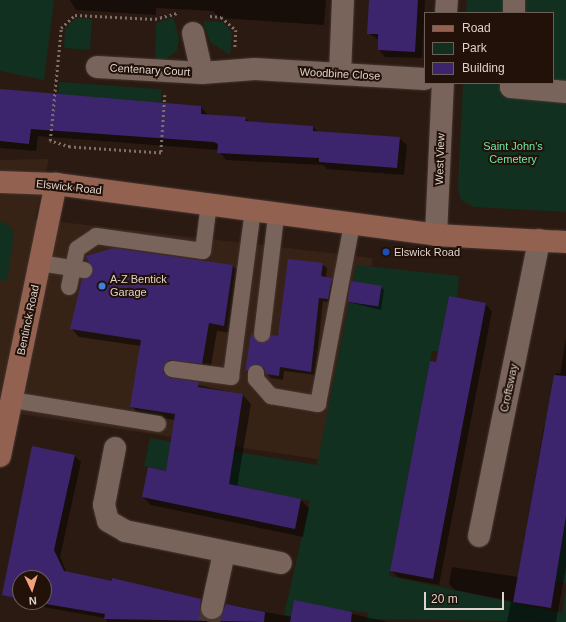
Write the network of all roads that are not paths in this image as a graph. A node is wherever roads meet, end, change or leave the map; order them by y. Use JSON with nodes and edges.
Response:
{"nodes":[{"id":1,"x":343,"y":0,"type":"edge"},
{"id":2,"x":447,"y":0,"type":"edge"},
{"id":3,"x":514,"y":0,"type":"edge"},
{"id":4,"x":446,"y":12,"type":"edge"},
{"id":5,"x":514,"y":12,"type":"edge"},
{"id":6,"x":193,"y":34,"type":"dead end"},
{"id":7,"x":97,"y":66,"type":"dead end"},
{"id":8,"x":255,"y":69,"type":"joint"},
{"id":9,"x":202,"y":73,"type":"junction"},
{"id":10,"x":340,"y":74,"type":"junction"},
{"id":11,"x":424,"y":79,"type":"edge"},
{"id":12,"x":443,"y":84,"type":"edge"},
{"id":13,"x":511,"y":84,"type":"edge"},
{"id":14,"x":566,"y":92,"type":"edge"},
{"id":15,"x":0,"y":182,"type":"edge"},
{"id":16,"x":56,"y":184,"type":"junction"},
{"id":17,"x":209,"y":203,"type":"junction"},
{"id":18,"x":253,"y":211,"type":"junction"},
{"id":19,"x":276,"y":216,"type":"junction"},
{"id":20,"x":352,"y":224,"type":"junction"},
{"id":21,"x":436,"y":235,"type":"junction"},
{"id":22,"x":539,"y":240,"type":"junction"},
{"id":23,"x":566,"y":242,"type":"edge"},
{"id":24,"x":40,"y":263,"type":"junction"},
{"id":25,"x":78,"y":269,"type":"junction"},
{"id":26,"x":69,"y":287,"type":"dead end"},
{"id":27,"x":262,"y":334,"type":"dead end"},
{"id":28,"x":172,"y":369,"type":"dead end"},
{"id":29,"x":256,"y":373,"type":"dead end"},
{"id":30,"x":12,"y":400,"type":"junction"},
{"id":31,"x":158,"y":424,"type":"dead end"},
{"id":32,"x":1,"y":448,"type":"edge"},
{"id":33,"x":115,"y":448,"type":"dead end"},
{"id":34,"x":479,"y":536,"type":"dead end"},
{"id":35,"x":224,"y":553,"type":"junction"},
{"id":36,"x":281,"y":564,"type":"dead end"},
{"id":37,"x":212,"y":608,"type":"tunnel mouth"}],
"edges":[{"from":1,"to":10,"type":"street"},
{"from":2,"to":4,"type":"street"},
{"from":3,"to":5,"type":"street"},
{"from":6,"to":9,"type":"street","name":"Centenary Court"},
{"from":7,"to":9,"type":"street","name":"Centenary Court"},
{"from":8,"to":9,"type":"street","name":"Centenary Court"},
{"from":8,"to":10,"type":"street","name":"Woodbine Close"},
{"from":10,"to":11,"type":"street","name":"Woodbine Close"},
{"from":12,"to":21,"type":"street","name":"West View"},
{"from":13,"to":14,"type":"street"},
{"from":15,"to":16,"type":"main road","name":"Elswick Road"},
{"from":16,"to":17,"type":"main road","name":"Elswick Road"},
{"from":16,"to":24,"type":"main road","name":"Bentinck Road"},
{"from":17,"to":18,"type":"main road","name":"Elswick Road"},
{"from":17,"to":25,"type":"lane"},
{"from":18,"to":19,"type":"main road","name":"Elswick Road"},
{"from":18,"to":28,"type":"lane"},
{"from":19,"to":20,"type":"main road","name":"Elswick Road"},
{"from":19,"to":27,"type":"lane"},
{"from":20,"to":21,"type":"main road","name":"Elswick Road"},
{"from":20,"to":29,"type":"lane"},
{"from":21,"to":22,"type":"main road","name":"Elswick Road"},
{"from":22,"to":23,"type":"main road","name":"Elswick Road"},
{"from":22,"to":34,"type":"street","name":"Croftsway"},
{"from":24,"to":25,"type":"lane"},
{"from":24,"to":30,"type":"main road","name":"Bentinck Road"},
{"from":25,"to":26,"type":"lane"},
{"from":30,"to":31,"type":"lane"},
{"from":30,"to":32,"type":"main road","name":"Bentinck Road"},
{"from":33,"to":35,"type":"street"},
{"from":35,"to":36,"type":"street"},
{"from":35,"to":37,"type":"street"}]}
